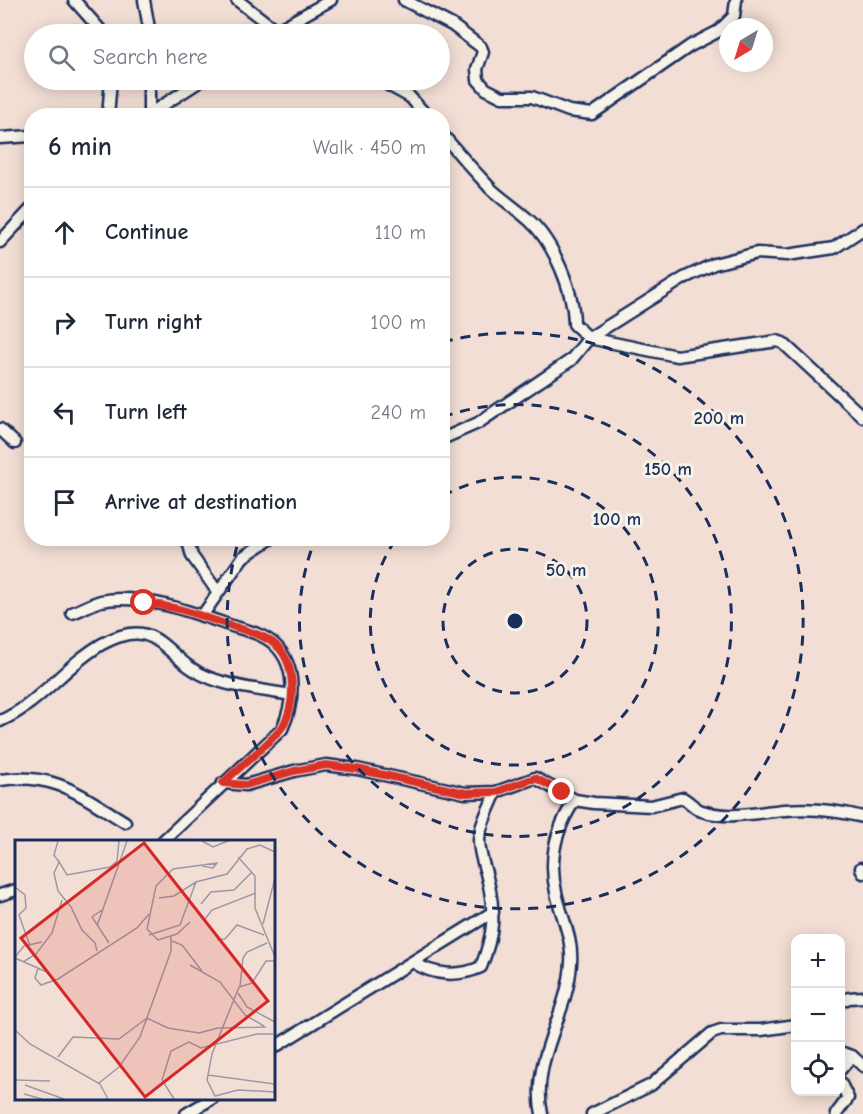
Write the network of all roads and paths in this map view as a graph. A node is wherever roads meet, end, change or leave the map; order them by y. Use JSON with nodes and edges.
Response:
{"nodes":[{"id":1,"x":74,"y":0,"type":"edge"},
{"id":2,"x":144,"y":0,"type":"edge"},
{"id":3,"x":237,"y":0,"type":"edge"},
{"id":4,"x":331,"y":0,"type":"edge"},
{"id":5,"x":404,"y":0,"type":"edge"},
{"id":6,"x":736,"y":0,"type":"edge"},
{"id":7,"x":95,"y":24,"type":"edge"},
{"id":8,"x":148,"y":24,"type":"edge"},
{"id":9,"x":265,"y":24,"type":"edge"},
{"id":10,"x":291,"y":24,"type":"edge"},
{"id":11,"x":110,"y":90,"type":"edge"},
{"id":12,"x":149,"y":90,"type":"edge"},
{"id":13,"x":187,"y":90,"type":"edge"},
{"id":14,"x":397,"y":90,"type":"edge"},
{"id":15,"x":109,"y":108,"type":"edge"},
{"id":16,"x":148,"y":108,"type":"edge"},
{"id":17,"x":159,"y":108,"type":"edge"},
{"id":18,"x":420,"y":108,"type":"edge"},
{"id":19,"x":24,"y":136,"type":"edge"},
{"id":20,"x":0,"y":138,"type":"edge"},
{"id":21,"x":450,"y":143,"type":"edge"},
{"id":22,"x":24,"y":216,"type":"edge"},
{"id":23,"x":863,"y":229,"type":"edge"},
{"id":24,"x":0,"y":242,"type":"edge"},
{"id":25,"x":589,"y":338,"type":"junction"},
{"id":26,"x":863,"y":417,"type":"edge"},
{"id":27,"x":0,"y":429,"type":"edge"},
{"id":28,"x":450,"y":435,"type":"edge"},
{"id":29,"x":15,"y":443,"type":"dead end"},
{"id":30,"x":189,"y":546,"type":"edge"},
{"id":31,"x":260,"y":546,"type":"edge"},
{"id":32,"x":217,"y":591,"type":"junction"},
{"id":33,"x":72,"y":614,"type":"dead end"},
{"id":34,"x":202,"y":615,"type":"junction"},
{"id":35,"x":291,"y":695,"type":"junction"},
{"id":36,"x":0,"y":721,"type":"edge"},
{"id":37,"x":0,"y":780,"type":"edge"},
{"id":38,"x":223,"y":783,"type":"junction"},
{"id":39,"x":496,"y":792,"type":"junction"},
{"id":40,"x":575,"y":800,"type":"junction"},
{"id":41,"x":863,"y":817,"type":"edge"},
{"id":42,"x":125,"y":822,"type":"dead end"},
{"id":43,"x":164,"y":840,"type":"edge"},
{"id":44,"x":15,"y":890,"type":"edge"},
{"id":45,"x":0,"y":895,"type":"edge"},
{"id":46,"x":493,"y":912,"type":"junction"},
{"id":47,"x":413,"y":962,"type":"junction"},
{"id":48,"x":863,"y":997,"type":"edge"},
{"id":49,"x":845,"y":1000,"type":"edge"},
{"id":50,"x":791,"y":1028,"type":"edge"},
{"id":51,"x":274,"y":1047,"type":"edge"},
{"id":52,"x":845,"y":1054,"type":"edge"},
{"id":53,"x":852,"y":1056,"type":"junction"},
{"id":54,"x":845,"y":1064,"type":"edge"},
{"id":55,"x":863,"y":1066,"type":"edge"},
{"id":56,"x":845,"y":1092,"type":"edge"},
{"id":57,"x":211,"y":1099,"type":"edge"},
{"id":58,"x":186,"y":1114,"type":"edge"},
{"id":59,"x":542,"y":1114,"type":"edge"},
{"id":60,"x":592,"y":1114,"type":"edge"},
{"id":61,"x":836,"y":1114,"type":"edge"}],
"edges":[{"from":1,"to":7,"type":"street"},
{"from":2,"to":8,"type":"street"},
{"from":3,"to":9,"type":"street"},
{"from":4,"to":10,"type":"street"},
{"from":5,"to":6,"type":"street"},
{"from":11,"to":15,"type":"street"},
{"from":12,"to":16,"type":"street"},
{"from":13,"to":17,"type":"street"},
{"from":14,"to":18,"type":"street"},
{"from":19,"to":20,"type":"street"},
{"from":21,"to":25,"type":"street"},
{"from":22,"to":24,"type":"street"},
{"from":23,"to":25,"type":"street"},
{"from":25,"to":26,"type":"street"},
{"from":25,"to":28,"type":"street"},
{"from":27,"to":29,"type":"street"},
{"from":30,"to":32,"type":"street"},
{"from":31,"to":32,"type":"street"},
{"from":32,"to":34,"type":"street"},
{"from":33,"to":34,"type":"street"},
{"from":34,"to":35,"type":"street"},
{"from":35,"to":36,"type":"street"},
{"from":35,"to":38,"type":"street"},
{"from":37,"to":42,"type":"street"},
{"from":38,"to":39,"type":"street"},
{"from":38,"to":43,"type":"street"},
{"from":39,"to":40,"type":"street"},
{"from":39,"to":46,"type":"street"},
{"from":40,"to":41,"type":"street"},
{"from":40,"to":59,"type":"street"},
{"from":44,"to":45,"type":"street"},
{"from":46,"to":47,"type":"street"},
{"from":46,"to":47,"type":"street"},
{"from":47,"to":51,"type":"street"},
{"from":48,"to":49,"type":"street"},
{"from":50,"to":60,"type":"street"},
{"from":52,"to":53,"type":"street"},
{"from":53,"to":54,"type":"street"},
{"from":53,"to":55,"type":"street"},
{"from":56,"to":61,"type":"street"},
{"from":57,"to":58,"type":"street"}]}
